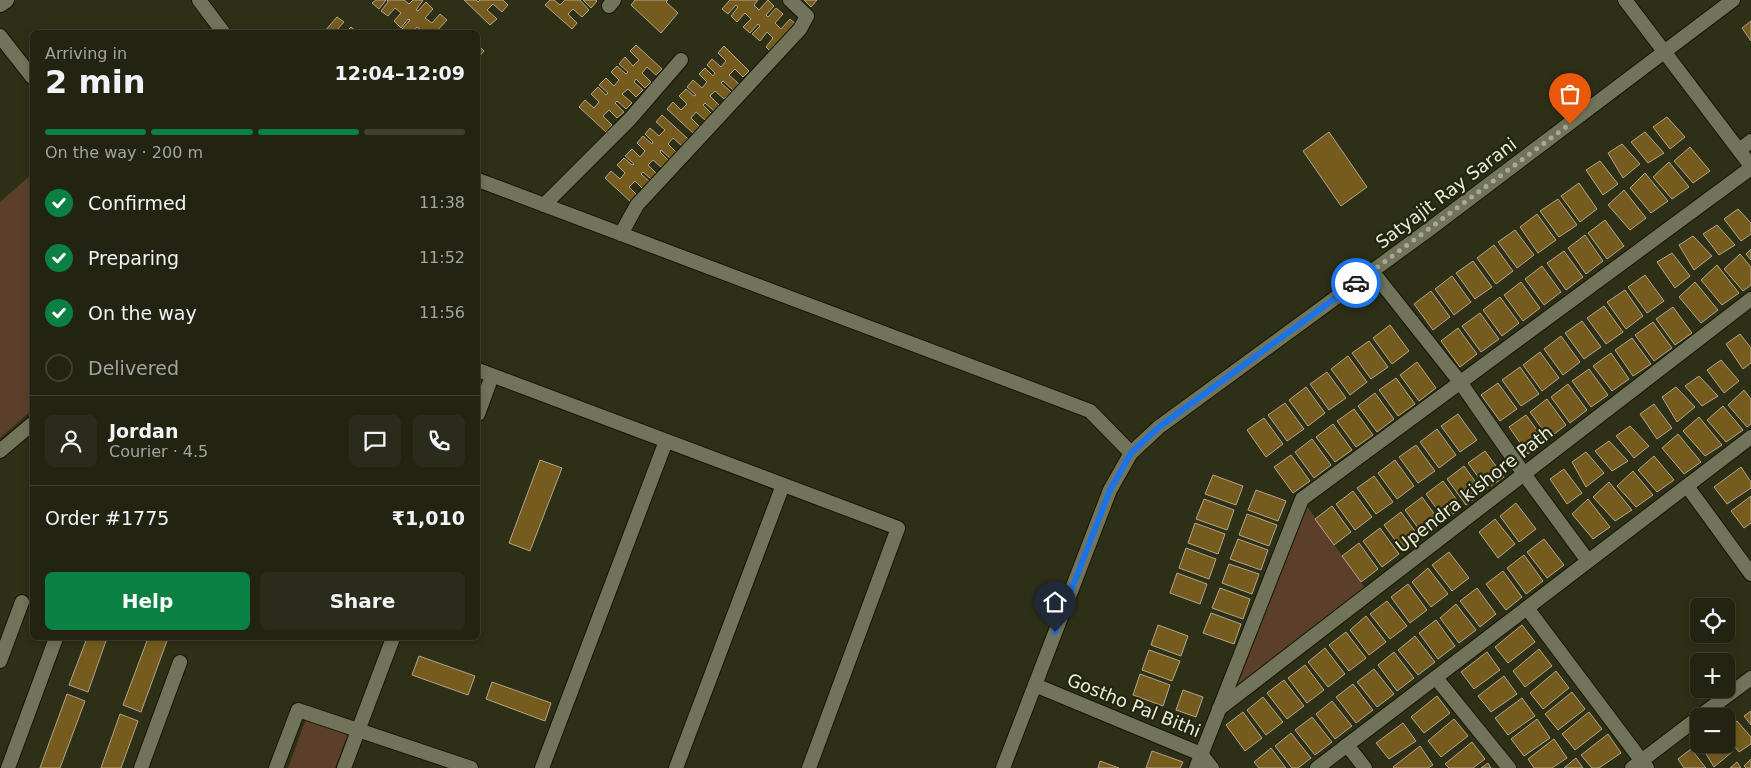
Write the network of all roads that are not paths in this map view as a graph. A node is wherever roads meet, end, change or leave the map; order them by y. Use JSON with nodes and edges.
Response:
{"nodes":[{"id":1,"x":6,"y":0,"type":"edge"},
{"id":2,"x":199,"y":0,"type":"edge"},
{"id":3,"x":790,"y":0,"type":"edge"},
{"id":4,"x":1625,"y":0,"type":"edge"},
{"id":5,"x":1733,"y":0,"type":"edge"},
{"id":6,"x":0,"y":4,"type":"edge"},
{"id":7,"x":221,"y":30,"type":"edge"},
{"id":8,"x":0,"y":36,"type":"edge"},
{"id":9,"x":1665,"y":53,"type":"junction"},
{"id":10,"x":680,"y":60,"type":"dead end"},
{"id":11,"x":30,"y":74,"type":"edge"},
{"id":12,"x":1751,"y":141,"type":"edge"},
{"id":13,"x":1739,"y":150,"type":"junction"},
{"id":14,"x":1751,"y":167,"type":"edge"},
{"id":15,"x":480,"y":181,"type":"edge"},
{"id":16,"x":544,"y":205,"type":"junction"},
{"id":17,"x":622,"y":234,"type":"junction"},
{"id":18,"x":1372,"y":271,"type":"junction"},
{"id":19,"x":1751,"y":299,"type":"edge"},
{"id":20,"x":480,"y":371,"type":"edge"},
{"id":21,"x":492,"y":376,"type":"junction"},
{"id":22,"x":1460,"y":382,"type":"junction"},
{"id":23,"x":480,"y":409,"type":"edge"},
{"id":24,"x":30,"y":426,"type":"edge"},
{"id":25,"x":1751,"y":437,"type":"edge"},
{"id":26,"x":666,"y":441,"type":"junction"},
{"id":27,"x":0,"y":451,"type":"edge"},
{"id":28,"x":1131,"y":453,"type":"junction"},
{"id":29,"x":1524,"y":474,"type":"junction"},
{"id":30,"x":783,"y":485,"type":"junction"},
{"id":31,"x":1687,"y":486,"type":"junction"},
{"id":32,"x":1588,"y":561,"type":"junction"},
{"id":33,"x":1751,"y":574,"type":"edge"},
{"id":34,"x":22,"y":602,"type":"dead end"},
{"id":35,"x":1527,"y":608,"type":"junction"},
{"id":36,"x":55,"y":640,"type":"edge"},
{"id":37,"x":392,"y":640,"type":"edge"},
{"id":38,"x":0,"y":661,"type":"edge"},
{"id":39,"x":180,"y":662,"type":"dead end"},
{"id":40,"x":1436,"y":678,"type":"junction"},
{"id":41,"x":1751,"y":678,"type":"edge"},
{"id":42,"x":1035,"y":685,"type":"junction"},
{"id":43,"x":1712,"y":708,"type":"edge"},
{"id":44,"x":1219,"y":709,"type":"junction"},
{"id":45,"x":1690,"y":725,"type":"edge"},
{"id":46,"x":358,"y":731,"type":"junction"},
{"id":47,"x":1347,"y":745,"type":"junction"},
{"id":48,"x":1201,"y":754,"type":"junction"},
{"id":49,"x":1640,"y":766,"type":"edge"},
{"id":50,"x":8,"y":768,"type":"edge"},
{"id":51,"x":141,"y":768,"type":"edge"},
{"id":52,"x":276,"y":768,"type":"edge"},
{"id":53,"x":344,"y":768,"type":"edge"},
{"id":54,"x":471,"y":768,"type":"edge"},
{"id":55,"x":542,"y":768,"type":"edge"},
{"id":56,"x":676,"y":768,"type":"edge"},
{"id":57,"x":809,"y":768,"type":"edge"},
{"id":58,"x":1003,"y":768,"type":"edge"},
{"id":59,"x":1196,"y":768,"type":"edge"},
{"id":60,"x":1212,"y":768,"type":"edge"},
{"id":61,"x":1317,"y":768,"type":"edge"},
{"id":62,"x":1365,"y":768,"type":"edge"},
{"id":63,"x":1508,"y":768,"type":"edge"}],
"edges":[{"from":1,"to":6,"type":"street"},
{"from":2,"to":7,"type":"street"},
{"from":3,"to":17,"type":"street"},
{"from":4,"to":9,"type":"street"},
{"from":5,"to":9,"type":"street","name":"Satyajit Ray Sarani"},
{"from":8,"to":11,"type":"street"},
{"from":9,"to":13,"type":"street"},
{"from":9,"to":18,"type":"street","name":"Satyajit Ray Sarani"},
{"from":10,"to":16,"type":"street"},
{"from":12,"to":13,"type":"street"},
{"from":13,"to":14,"type":"street"},
{"from":14,"to":22,"type":"street"},
{"from":15,"to":16,"type":"street"},
{"from":16,"to":17,"type":"street"},
{"from":17,"to":28,"type":"street"},
{"from":18,"to":22,"type":"street"},
{"from":18,"to":28,"type":"street","name":"Satyajit Ray Sarani"},
{"from":19,"to":29,"type":"street","name":"Upendra kishore Path"},
{"from":20,"to":21,"type":"street"},
{"from":21,"to":23,"type":"street"},
{"from":21,"to":26,"type":"street"},
{"from":22,"to":29,"type":"street"},
{"from":22,"to":44,"type":"street"},
{"from":24,"to":27,"type":"street"},
{"from":25,"to":31,"type":"street"},
{"from":26,"to":30,"type":"street"},
{"from":26,"to":55,"type":"street"},
{"from":28,"to":42,"type":"street","name":"Satyajit Ray Sarani"},
{"from":29,"to":32,"type":"street"},
{"from":29,"to":44,"type":"street","name":"Upendra kishore Path"},
{"from":30,"to":56,"type":"street"},
{"from":30,"to":57,"type":"street"},
{"from":31,"to":32,"type":"street"},
{"from":31,"to":33,"type":"street"},
{"from":32,"to":35,"type":"street"},
{"from":34,"to":38,"type":"street"},
{"from":35,"to":40,"type":"street"},
{"from":35,"to":49,"type":"street"},
{"from":36,"to":50,"type":"street"},
{"from":37,"to":46,"type":"street"},
{"from":39,"to":51,"type":"street"},
{"from":40,"to":47,"type":"street"},
{"from":40,"to":63,"type":"street"},
{"from":41,"to":43,"type":"street"},
{"from":42,"to":48,"type":"street","name":"Gostho Pal Bithi"},
{"from":42,"to":58,"type":"street","name":"Satyajit Ray Sarani"},
{"from":44,"to":48,"type":"street"},
{"from":45,"to":49,"type":"street"},
{"from":46,"to":52,"type":"street"},
{"from":46,"to":53,"type":"street"},
{"from":46,"to":54,"type":"street"},
{"from":47,"to":61,"type":"street"},
{"from":47,"to":62,"type":"street"},
{"from":48,"to":59,"type":"street"},
{"from":48,"to":60,"type":"street","name":"Gostho Pal Bithi"}]}
